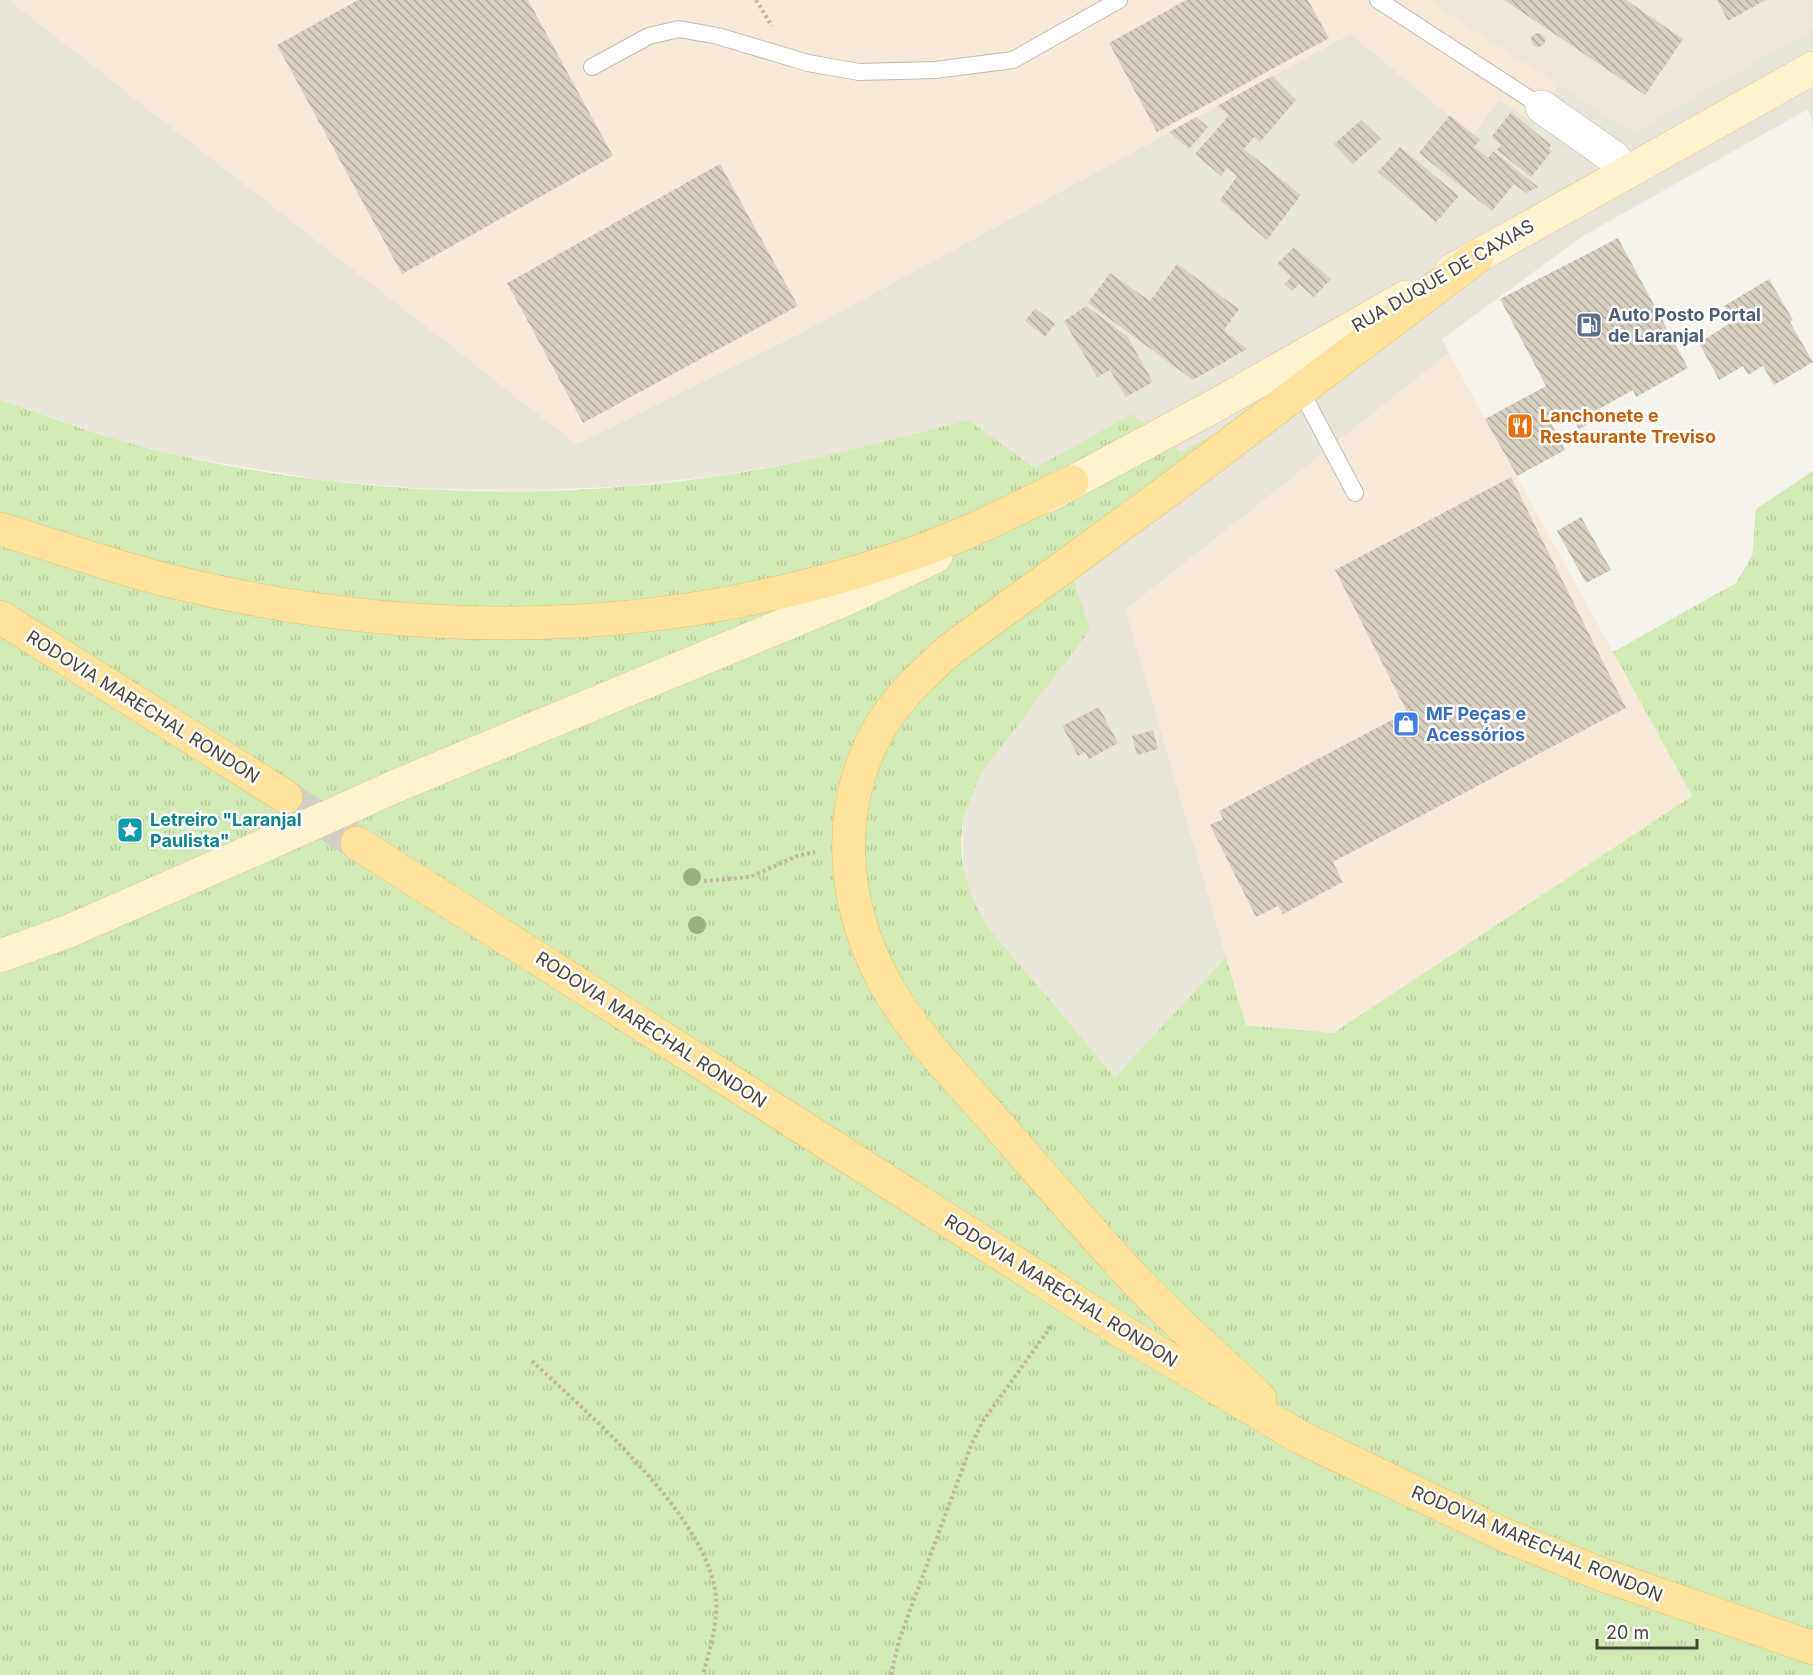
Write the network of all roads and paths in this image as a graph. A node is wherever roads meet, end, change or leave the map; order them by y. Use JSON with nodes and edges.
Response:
{"nodes":[{"id":1,"x":1119,"y":0,"type":"edge"},
{"id":2,"x":1378,"y":0,"type":"edge"},
{"id":3,"x":592,"y":67,"type":"dead end"},
{"id":4,"x":1813,"y":68,"type":"edge"},
{"id":5,"x":1542,"y":107,"type":"joint"},
{"id":6,"x":1626,"y":173,"type":"junction"},
{"id":7,"x":1477,"y":257,"type":"junction"},
{"id":8,"x":1301,"y":391,"type":"junction"},
{"id":9,"x":1072,"y":482,"type":"junction"},
{"id":10,"x":1355,"y":493,"type":"dead end"},
{"id":11,"x":0,"y":529,"type":"edge"},
{"id":12,"x":0,"y":617,"type":"edge"},
{"id":13,"x":286,"y":797,"type":"tunnel mouth"},
{"id":14,"x":357,"y":843,"type":"tunnel mouth"},
{"id":15,"x":848,"y":845,"type":"junction"},
{"id":16,"x":704,"y":881,"type":"dead end"},
{"id":17,"x":0,"y":956,"type":"edge"},
{"id":18,"x":1071,"y":1298,"type":"junction"},
{"id":19,"x":532,"y":1361,"type":"dead end"},
{"id":20,"x":1298,"y":1436,"type":"junction"},
{"id":21,"x":1813,"y":1648,"type":"edge"},
{"id":22,"x":703,"y":1675,"type":"edge"},
{"id":23,"x":891,"y":1675,"type":"edge"}],
"edges":[{"from":1,"to":3,"type":"lane"},
{"from":2,"to":5,"type":"lane"},
{"from":4,"to":6,"type":"main road","name":"RUA DUQUE DE CAXIAS"},
{"from":5,"to":6,"type":"street"},
{"from":6,"to":7,"type":"main road","name":"RUA DUQUE DE CAXIAS"},
{"from":7,"to":8,"type":"main road"},
{"from":7,"to":9,"type":"main road","name":"RUA DUQUE DE CAXIAS"},
{"from":8,"to":10,"type":"lane"},
{"from":8,"to":15,"type":"main road"},
{"from":9,"to":11,"type":"main road"},
{"from":9,"to":17,"type":"main road","name":"RUA DUQUE DE CAXIAS","bridge":true},
{"from":12,"to":13,"type":"main road","name":"RODOVIA MARECHAL RONDON"},
{"from":14,"to":18,"type":"main road","name":"RODOVIA MARECHAL RONDON"},
{"from":15,"to":16,"type":"path"},
{"from":15,"to":20,"type":"main road"},
{"from":18,"to":20,"type":"main road","name":"RODOVIA MARECHAL RONDON"},
{"from":18,"to":23,"type":"path"},
{"from":19,"to":22,"type":"path"},
{"from":20,"to":21,"type":"main road","name":"RODOVIA MARECHAL RONDON"}]}
